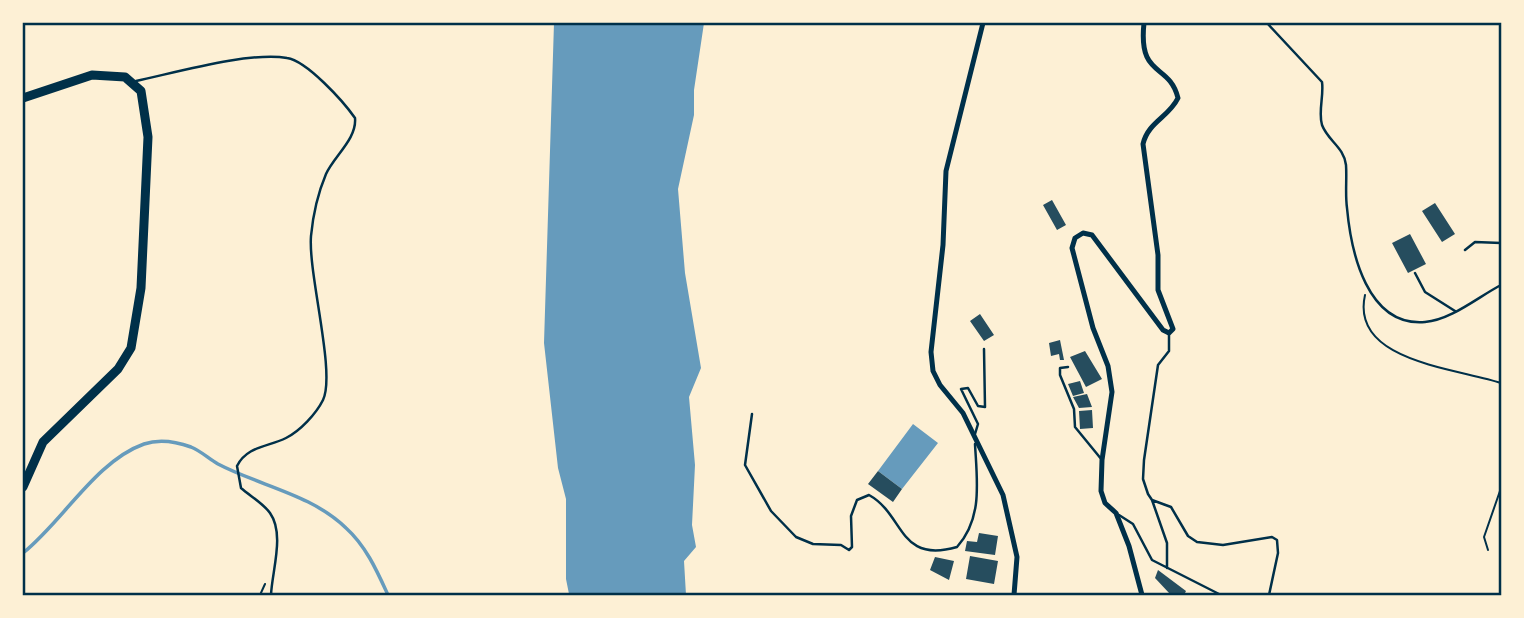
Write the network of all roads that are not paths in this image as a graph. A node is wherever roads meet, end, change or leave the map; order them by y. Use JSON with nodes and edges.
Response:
{"nodes":[{"id":1,"x":983,"y":23,"type":"edge"},
{"id":2,"x":1144,"y":23,"type":"edge"},
{"id":3,"x":1267,"y":23,"type":"edge"},
{"id":4,"x":134,"y":81,"type":"junction"},
{"id":5,"x":23,"y":99,"type":"edge"},
{"id":6,"x":1501,"y":243,"type":"edge"},
{"id":7,"x":1465,"y":250,"type":"dead end"},
{"id":8,"x":1415,"y":272,"type":"dead end"},
{"id":9,"x":1501,"y":285,"type":"edge"},
{"id":10,"x":1455,"y":311,"type":"junction"},
{"id":11,"x":1169,"y":333,"type":"junction"},
{"id":12,"x":984,"y":349,"type":"dead end"},
{"id":13,"x":1068,"y":367,"type":"dead end"},
{"id":14,"x":752,"y":414,"type":"dead end"},
{"id":15,"x":975,"y":434,"type":"junction"},
{"id":16,"x":1102,"y":460,"type":"junction"},
{"id":17,"x":23,"y":487,"type":"edge"},
{"id":18,"x":1152,"y":500,"type":"junction"},
{"id":19,"x":1116,"y":513,"type":"junction"},
{"id":20,"x":1167,"y":568,"type":"junction"},
{"id":21,"x":271,"y":595,"type":"edge"},
{"id":22,"x":1014,"y":595,"type":"edge"},
{"id":23,"x":1142,"y":595,"type":"edge"},
{"id":24,"x":1221,"y":595,"type":"edge"},
{"id":25,"x":1269,"y":595,"type":"edge"}],
"edges":[{"from":1,"to":15,"type":"street"},
{"from":2,"to":11,"type":"street"},
{"from":3,"to":10,"type":"lane"},
{"from":4,"to":5,"type":"main road"},
{"from":4,"to":17,"type":"main road"},
{"from":4,"to":21,"type":"lane"},
{"from":6,"to":7,"type":"lane"},
{"from":8,"to":10,"type":"lane"},
{"from":9,"to":10,"type":"lane"},
{"from":11,"to":16,"type":"street"},
{"from":11,"to":18,"type":"lane"},
{"from":12,"to":15,"type":"lane"},
{"from":13,"to":16,"type":"lane"},
{"from":14,"to":15,"type":"lane"},
{"from":15,"to":22,"type":"street"},
{"from":16,"to":19,"type":"street"},
{"from":18,"to":20,"type":"lane"},
{"from":18,"to":25,"type":"lane"},
{"from":19,"to":20,"type":"lane"},
{"from":19,"to":23,"type":"street"},
{"from":20,"to":24,"type":"lane"}]}
